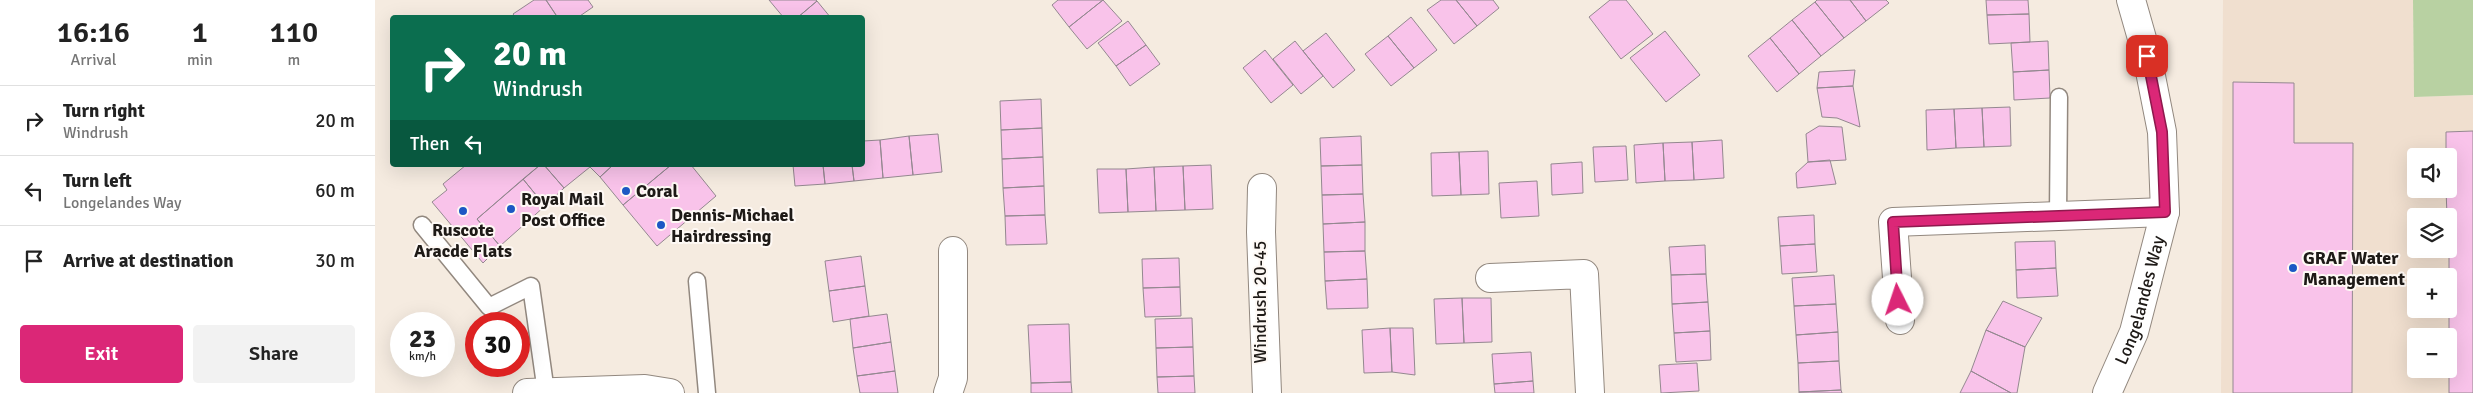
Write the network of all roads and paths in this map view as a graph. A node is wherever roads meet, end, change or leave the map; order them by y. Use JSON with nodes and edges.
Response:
{"nodes":[{"id":1,"x":2131,"y":0,"type":"edge"},
{"id":2,"x":2059,"y":97,"type":"dead end"},
{"id":3,"x":1262,"y":188,"type":"dead end"},
{"id":4,"x":2165,"y":212,"type":"junction"},
{"id":5,"x":2058,"y":216,"type":"junction"},
{"id":6,"x":1254,"y":223,"type":"junction"},
{"id":7,"x":422,"y":225,"type":"dead end"},
{"id":8,"x":953,"y":250,"type":"dead end"},
{"id":9,"x":1489,"y":278,"type":"dead end"},
{"id":10,"x":697,"y":281,"type":"dead end"},
{"id":11,"x":1900,"y":320,"type":"dead end"},
{"id":12,"x":546,"y":392,"type":"edge"},
{"id":13,"x":527,"y":393,"type":"edge"},
{"id":14,"x":671,"y":393,"type":"edge"},
{"id":15,"x":707,"y":393,"type":"edge"},
{"id":16,"x":948,"y":393,"type":"edge"},
{"id":17,"x":1260,"y":393,"type":"edge"},
{"id":18,"x":1267,"y":393,"type":"edge"},
{"id":19,"x":1590,"y":393,"type":"edge"},
{"id":20,"x":2107,"y":393,"type":"edge"}],
"edges":[{"from":1,"to":4,"type":"street","name":"Longelandes Way"},
{"from":2,"to":5,"type":"lane"},
{"from":3,"to":6,"type":"street"},
{"from":4,"to":5,"type":"street"},
{"from":4,"to":20,"type":"street","name":"Longelandes Way"},
{"from":5,"to":11,"type":"street"},
{"from":6,"to":17,"type":"street","name":"Windrush 20-45"},
{"from":6,"to":18,"type":"street"},
{"from":7,"to":12,"type":"lane"},
{"from":8,"to":16,"type":"street"},
{"from":9,"to":19,"type":"street"},
{"from":10,"to":15,"type":"lane"},
{"from":12,"to":13,"type":"street"},
{"from":12,"to":14,"type":"street"}]}
